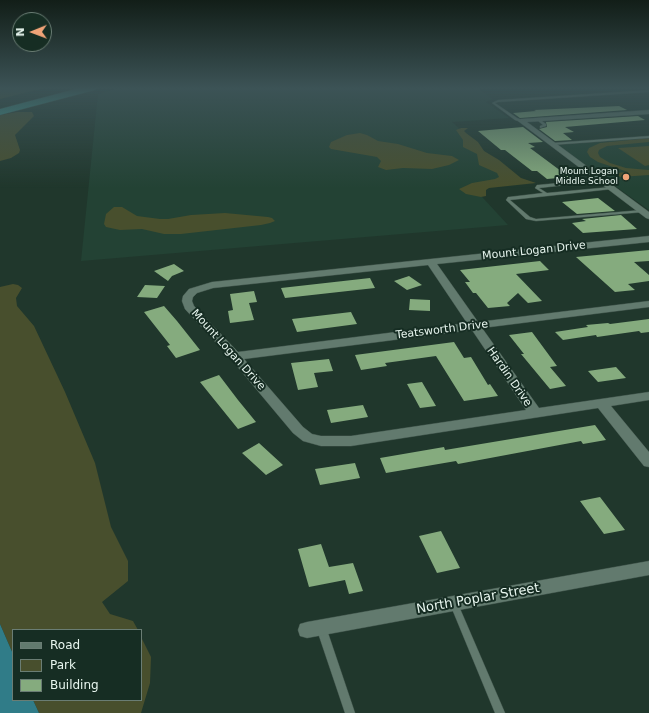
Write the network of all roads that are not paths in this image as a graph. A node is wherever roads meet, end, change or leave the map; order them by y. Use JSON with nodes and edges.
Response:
{"nodes":[{"id":1,"x":521,"y":121,"type":"edge"},
{"id":2,"x":541,"y":121,"type":"edge"},
{"id":3,"x":541,"y":128,"type":"dead end"},
{"id":4,"x":649,"y":137,"type":"edge"},
{"id":5,"x":552,"y":144,"type":"junction"},
{"id":6,"x":601,"y":180,"type":"junction"},
{"id":7,"x":611,"y":188,"type":"junction"},
{"id":8,"x":546,"y":194,"type":"junction"},
{"id":9,"x":642,"y":211,"type":"junction"},
{"id":10,"x":649,"y":216,"type":"edge"},
{"id":11,"x":649,"y":239,"type":"edge"},
{"id":12,"x":430,"y":261,"type":"junction"},
{"id":13,"x":649,"y":304,"type":"edge"},
{"id":14,"x":474,"y":326,"type":"junction"},
{"id":15,"x":235,"y":356,"type":"junction"},
{"id":16,"x":649,"y":396,"type":"edge"},
{"id":17,"x":601,"y":403,"type":"junction"},
{"id":18,"x":535,"y":413,"type":"junction"},
{"id":19,"x":649,"y":462,"type":"edge"},
{"id":20,"x":649,"y":568,"type":"edge"},
{"id":21,"x":454,"y":603,"type":"junction"},
{"id":22,"x":314,"y":628,"type":"joint"},
{"id":23,"x":350,"y":713,"type":"edge"},
{"id":24,"x":500,"y":713,"type":"edge"}],
"edges":[{"from":1,"to":5,"type":"street"},
{"from":2,"to":3,"type":"lane"},
{"from":4,"to":5,"type":"lane"},
{"from":5,"to":6,"type":"street"},
{"from":6,"to":7,"type":"street"},
{"from":6,"to":8,"type":"lane"},
{"from":7,"to":8,"type":"lane"},
{"from":7,"to":9,"type":"street"},
{"from":8,"to":9,"type":"lane"},
{"from":9,"to":10,"type":"street"},
{"from":11,"to":12,"type":"street","name":"Mount Logan Drive"},
{"from":12,"to":14,"type":"street","name":"Hardin Drive"},
{"from":12,"to":15,"type":"street","name":"Mount Logan Drive"},
{"from":13,"to":14,"type":"street","name":"Teatsworth Drive"},
{"from":14,"to":15,"type":"street","name":"Teatsworth Drive"},
{"from":14,"to":18,"type":"street","name":"Hardin Drive"},
{"from":15,"to":18,"type":"street","name":"Mount Logan Drive"},
{"from":16,"to":17,"type":"street","name":"Mount Logan Drive"},
{"from":17,"to":18,"type":"street","name":"Mount Logan Drive"},
{"from":17,"to":19,"type":"street"},
{"from":20,"to":21,"type":"street","name":"North Poplar Street"},
{"from":21,"to":22,"type":"street","name":"North Poplar Street"},
{"from":21,"to":24,"type":"lane"},
{"from":22,"to":23,"type":"lane"}]}
